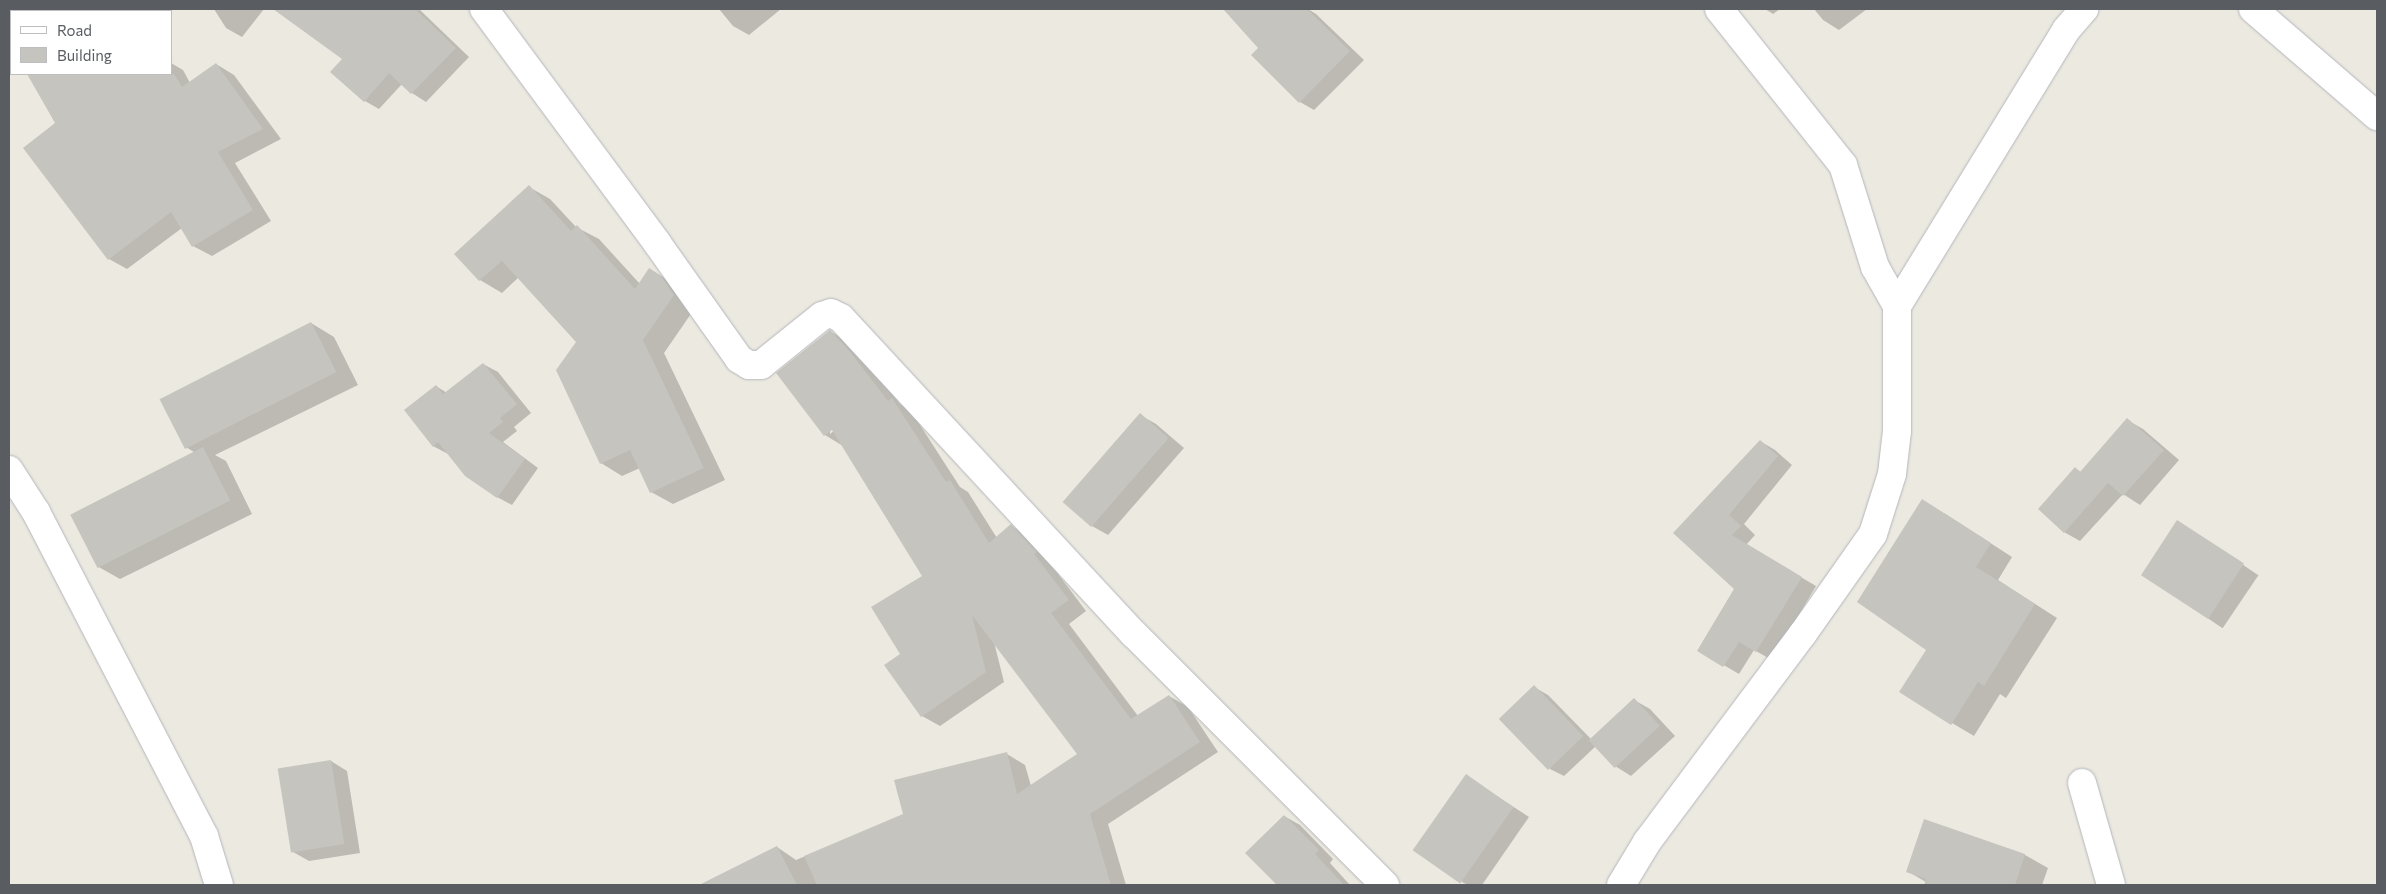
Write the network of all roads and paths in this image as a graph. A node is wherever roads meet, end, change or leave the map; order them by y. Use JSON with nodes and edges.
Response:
{"nodes":[{"id":1,"x":484,"y":9,"type":"edge"},
{"id":2,"x":1719,"y":9,"type":"edge"},
{"id":3,"x":2084,"y":9,"type":"edge"},
{"id":4,"x":2253,"y":9,"type":"edge"},
{"id":5,"x":2377,"y":116,"type":"edge"},
{"id":6,"x":1897,"y":306,"type":"junction"},
{"id":7,"x":9,"y":470,"type":"edge"},
{"id":8,"x":2082,"y":783,"type":"dead end"},
{"id":9,"x":219,"y":885,"type":"edge"},
{"id":10,"x":1384,"y":885,"type":"edge"},
{"id":11,"x":1621,"y":885,"type":"edge"},
{"id":12,"x":2111,"y":885,"type":"edge"}],
"edges":[{"from":1,"to":10,"type":"street"},
{"from":2,"to":6,"type":"street"},
{"from":3,"to":6,"type":"street"},
{"from":4,"to":5,"type":"street"},
{"from":6,"to":11,"type":"street"},
{"from":7,"to":9,"type":"street"},
{"from":8,"to":12,"type":"street"}]}
